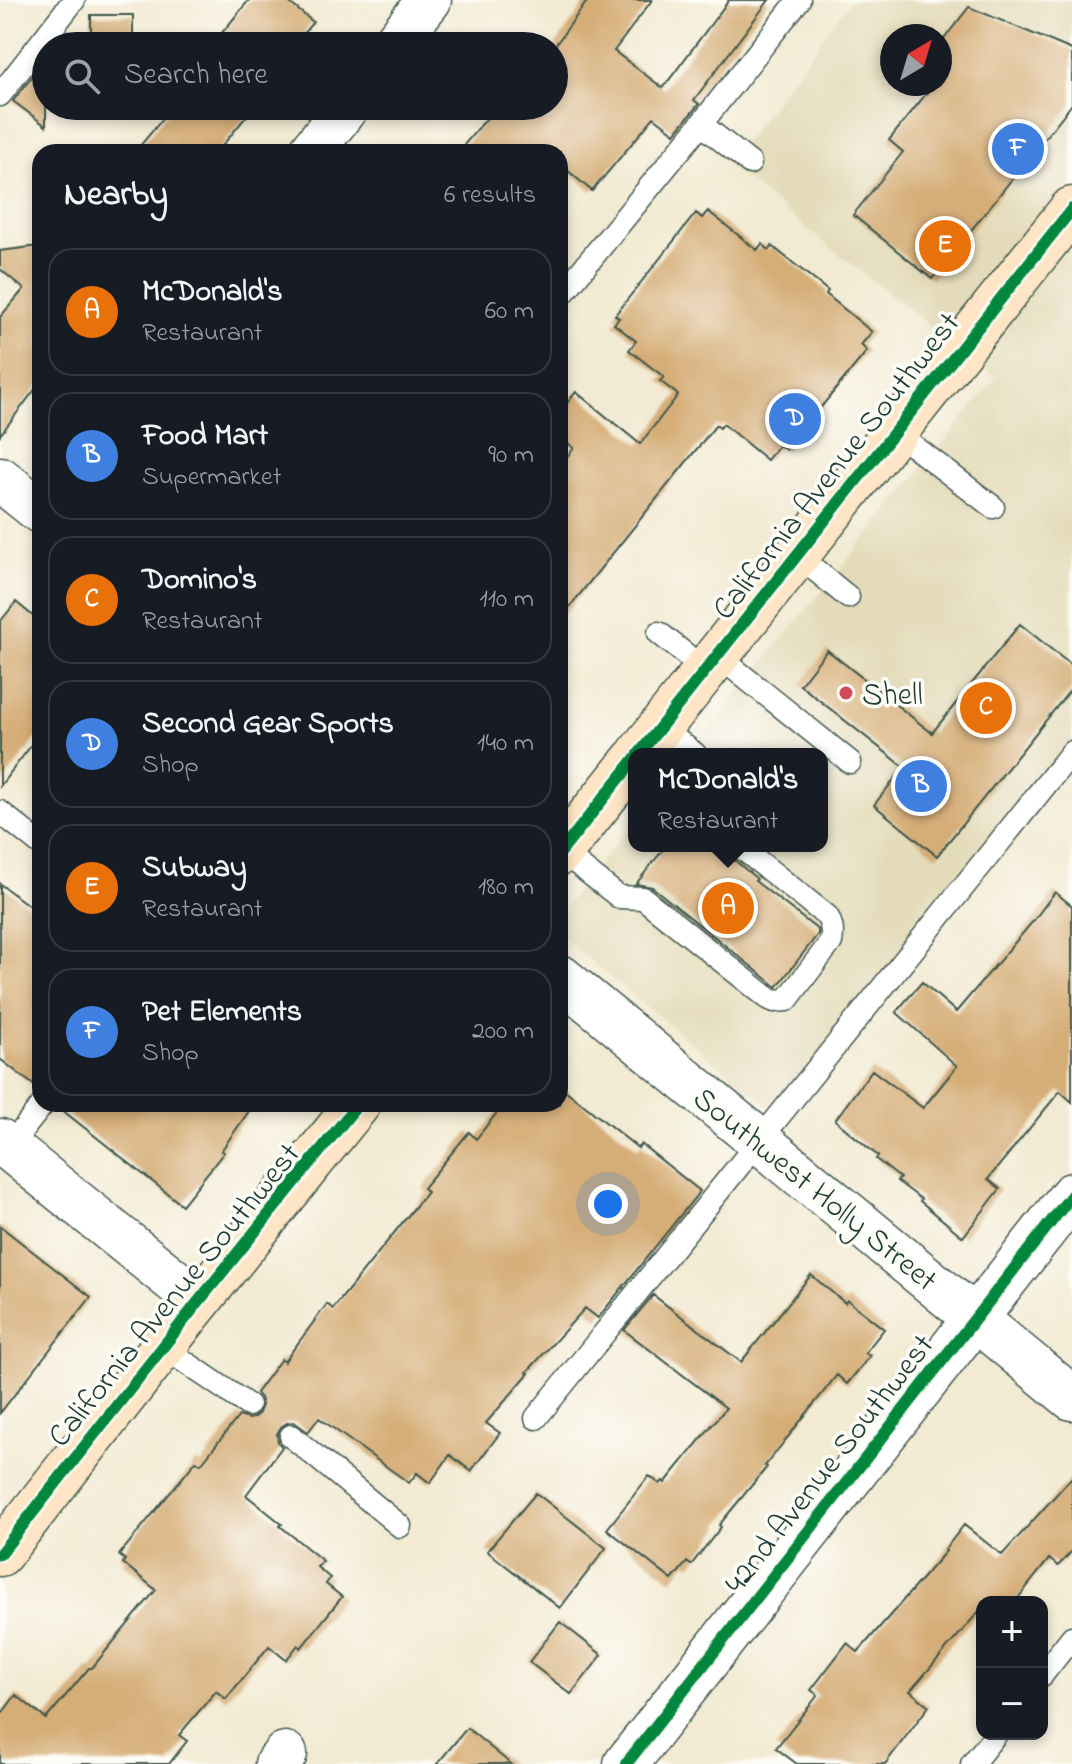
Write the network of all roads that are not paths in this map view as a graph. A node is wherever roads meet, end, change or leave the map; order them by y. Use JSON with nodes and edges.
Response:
{"nodes":[{"id":1,"x":74,"y":0,"type":"edge"},
{"id":2,"x":429,"y":0,"type":"edge"},
{"id":3,"x":799,"y":0,"type":"edge"},
{"id":4,"x":49,"y":32,"type":"edge"},
{"id":5,"x":404,"y":32,"type":"edge"},
{"id":6,"x":32,"y":54,"type":"edge"},
{"id":7,"x":0,"y":95,"type":"edge"},
{"id":8,"x":336,"y":120,"type":"edge"},
{"id":9,"x":701,"y":124,"type":"junction"},
{"id":10,"x":317,"y":144,"type":"edge"},
{"id":11,"x":750,"y":163,"type":"dead end"},
{"id":12,"x":1072,"y":209,"type":"edge"},
{"id":13,"x":568,"y":287,"type":"edge"},
{"id":14,"x":895,"y":432,"type":"junction"},
{"id":15,"x":0,"y":479,"type":"edge"},
{"id":16,"x":32,"y":503,"type":"edge"},
{"id":17,"x":993,"y":507,"type":"dead end"},
{"id":18,"x":797,"y":555,"type":"junction"},
{"id":19,"x":848,"y":597,"type":"dead end"},
{"id":20,"x":659,"y":633,"type":"dead end"},
{"id":21,"x":711,"y":663,"type":"junction"},
{"id":22,"x":644,"y":747,"type":"edge"},
{"id":23,"x":1072,"y":752,"type":"edge"},
{"id":24,"x":850,"y":762,"type":"dead end"},
{"id":25,"x":628,"y":767,"type":"edge"},
{"id":26,"x":0,"y":812,"type":"edge"},
{"id":27,"x":32,"y":838,"type":"edge"},
{"id":28,"x":568,"y":842,"type":"edge"},
{"id":29,"x":747,"y":852,"type":"edge"},
{"id":30,"x":568,"y":858,"type":"edge"},
{"id":31,"x":568,"y":984,"type":"edge"},
{"id":32,"x":36,"y":1112,"type":"edge"},
{"id":33,"x":352,"y":1112,"type":"edge"},
{"id":34,"x":759,"y":1141,"type":"junction"},
{"id":35,"x":3,"y":1149,"type":"edge"},
{"id":36,"x":1072,"y":1195,"type":"edge"},
{"id":37,"x":199,"y":1301,"type":"junction"},
{"id":38,"x":975,"y":1318,"type":"junction"},
{"id":39,"x":163,"y":1347,"type":"junction"},
{"id":40,"x":1072,"y":1398,"type":"edge"},
{"id":41,"x":248,"y":1405,"type":"dead end"},
{"id":42,"x":536,"y":1418,"type":"dead end"},
{"id":43,"x":291,"y":1436,"type":"dead end"},
{"id":44,"x":400,"y":1526,"type":"dead end"},
{"id":45,"x":0,"y":1554,"type":"edge"},
{"id":46,"x":1072,"y":1637,"type":"edge"},
{"id":47,"x":1048,"y":1668,"type":"edge"},
{"id":48,"x":991,"y":1740,"type":"edge"},
{"id":49,"x":626,"y":1764,"type":"edge"},
{"id":50,"x":972,"y":1764,"type":"edge"}],
"edges":[{"from":1,"to":4,"type":"lane"},
{"from":2,"to":5,"type":"street"},
{"from":3,"to":9,"type":"lane"},
{"from":6,"to":7,"type":"lane"},
{"from":8,"to":10,"type":"street"},
{"from":9,"to":11,"type":"lane"},
{"from":9,"to":13,"type":"lane"},
{"from":12,"to":14,"type":"main road","name":"California Avenue Southwest"},
{"from":14,"to":17,"type":"lane"},
{"from":14,"to":18,"type":"main road","name":"California Avenue Southwest"},
{"from":15,"to":16,"type":"street"},
{"from":18,"to":19,"type":"lane"},
{"from":18,"to":21,"type":"main road","name":"California Avenue Southwest"},
{"from":20,"to":21,"type":"lane"},
{"from":21,"to":22,"type":"main road","name":"California Avenue Southwest"},
{"from":21,"to":24,"type":"lane"},
{"from":23,"to":34,"type":"lane"},
{"from":25,"to":28,"type":"main road","name":"California Avenue Southwest"},
{"from":26,"to":27,"type":"lane"},
{"from":29,"to":30,"type":"lane"},
{"from":31,"to":34,"type":"street","name":"Southwest Holly Street"},
{"from":32,"to":35,"type":"lane"},
{"from":33,"to":37,"type":"main road","name":"California Avenue Southwest"},
{"from":34,"to":38,"type":"street","name":"Southwest Holly Street"},
{"from":34,"to":42,"type":"lane"},
{"from":35,"to":37,"type":"street"},
{"from":36,"to":38,"type":"street","name":"42nd Avenue Southwest"},
{"from":37,"to":39,"type":"main road","name":"California Avenue Southwest"},
{"from":38,"to":40,"type":"street","name":"Southwest Holly Street"},
{"from":38,"to":49,"type":"street","name":"42nd Avenue Southwest"},
{"from":39,"to":41,"type":"lane"},
{"from":39,"to":45,"type":"main road","name":"California Avenue Southwest"},
{"from":43,"to":44,"type":"lane"},
{"from":46,"to":47,"type":"lane"},
{"from":48,"to":50,"type":"lane"}]}
